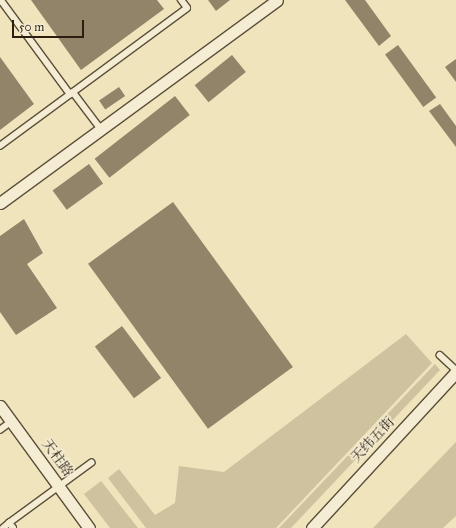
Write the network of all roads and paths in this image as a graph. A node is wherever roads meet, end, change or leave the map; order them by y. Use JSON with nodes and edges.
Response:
{"nodes":[{"id":1,"x":1,"y":0,"type":"edge"},
{"id":2,"x":181,"y":0,"type":"edge"},
{"id":3,"x":277,"y":0,"type":"edge"},
{"id":4,"x":72,"y":93,"type":"junction"},
{"id":5,"x":101,"y":129,"type":"junction"},
{"id":6,"x":0,"y":146,"type":"edge"},
{"id":7,"x":0,"y":203,"type":"edge"},
{"id":8,"x":440,"y":356,"type":"dead end"},
{"id":9,"x":456,"y":371,"type":"edge"},
{"id":10,"x":0,"y":406,"type":"edge"},
{"id":11,"x":12,"y":421,"type":"junction"},
{"id":12,"x":0,"y":430,"type":"edge"},
{"id":13,"x":91,"y":463,"type":"dead end"},
{"id":14,"x":59,"y":487,"type":"junction"},
{"id":15,"x":11,"y":526,"type":"edge"},
{"id":16,"x":3,"y":528,"type":"edge"},
{"id":17,"x":89,"y":528,"type":"edge"},
{"id":18,"x":312,"y":528,"type":"edge"}],
"edges":[{"from":1,"to":4,"type":"lane"},
{"from":2,"to":4,"type":"lane"},
{"from":3,"to":5,"type":"street"},
{"from":4,"to":5,"type":"lane"},
{"from":4,"to":6,"type":"lane"},
{"from":5,"to":7,"type":"street"},
{"from":8,"to":9,"type":"lane"},
{"from":9,"to":18,"type":"street","name":"天纬五街"},
{"from":10,"to":11,"type":"street","name":"天柱路"},
{"from":11,"to":12,"type":"lane"},
{"from":11,"to":14,"type":"street","name":"天柱路"},
{"from":13,"to":14,"type":"lane"},
{"from":14,"to":15,"type":"lane"},
{"from":14,"to":17,"type":"street","name":"天柱路"},
{"from":15,"to":16,"type":"lane"}]}
